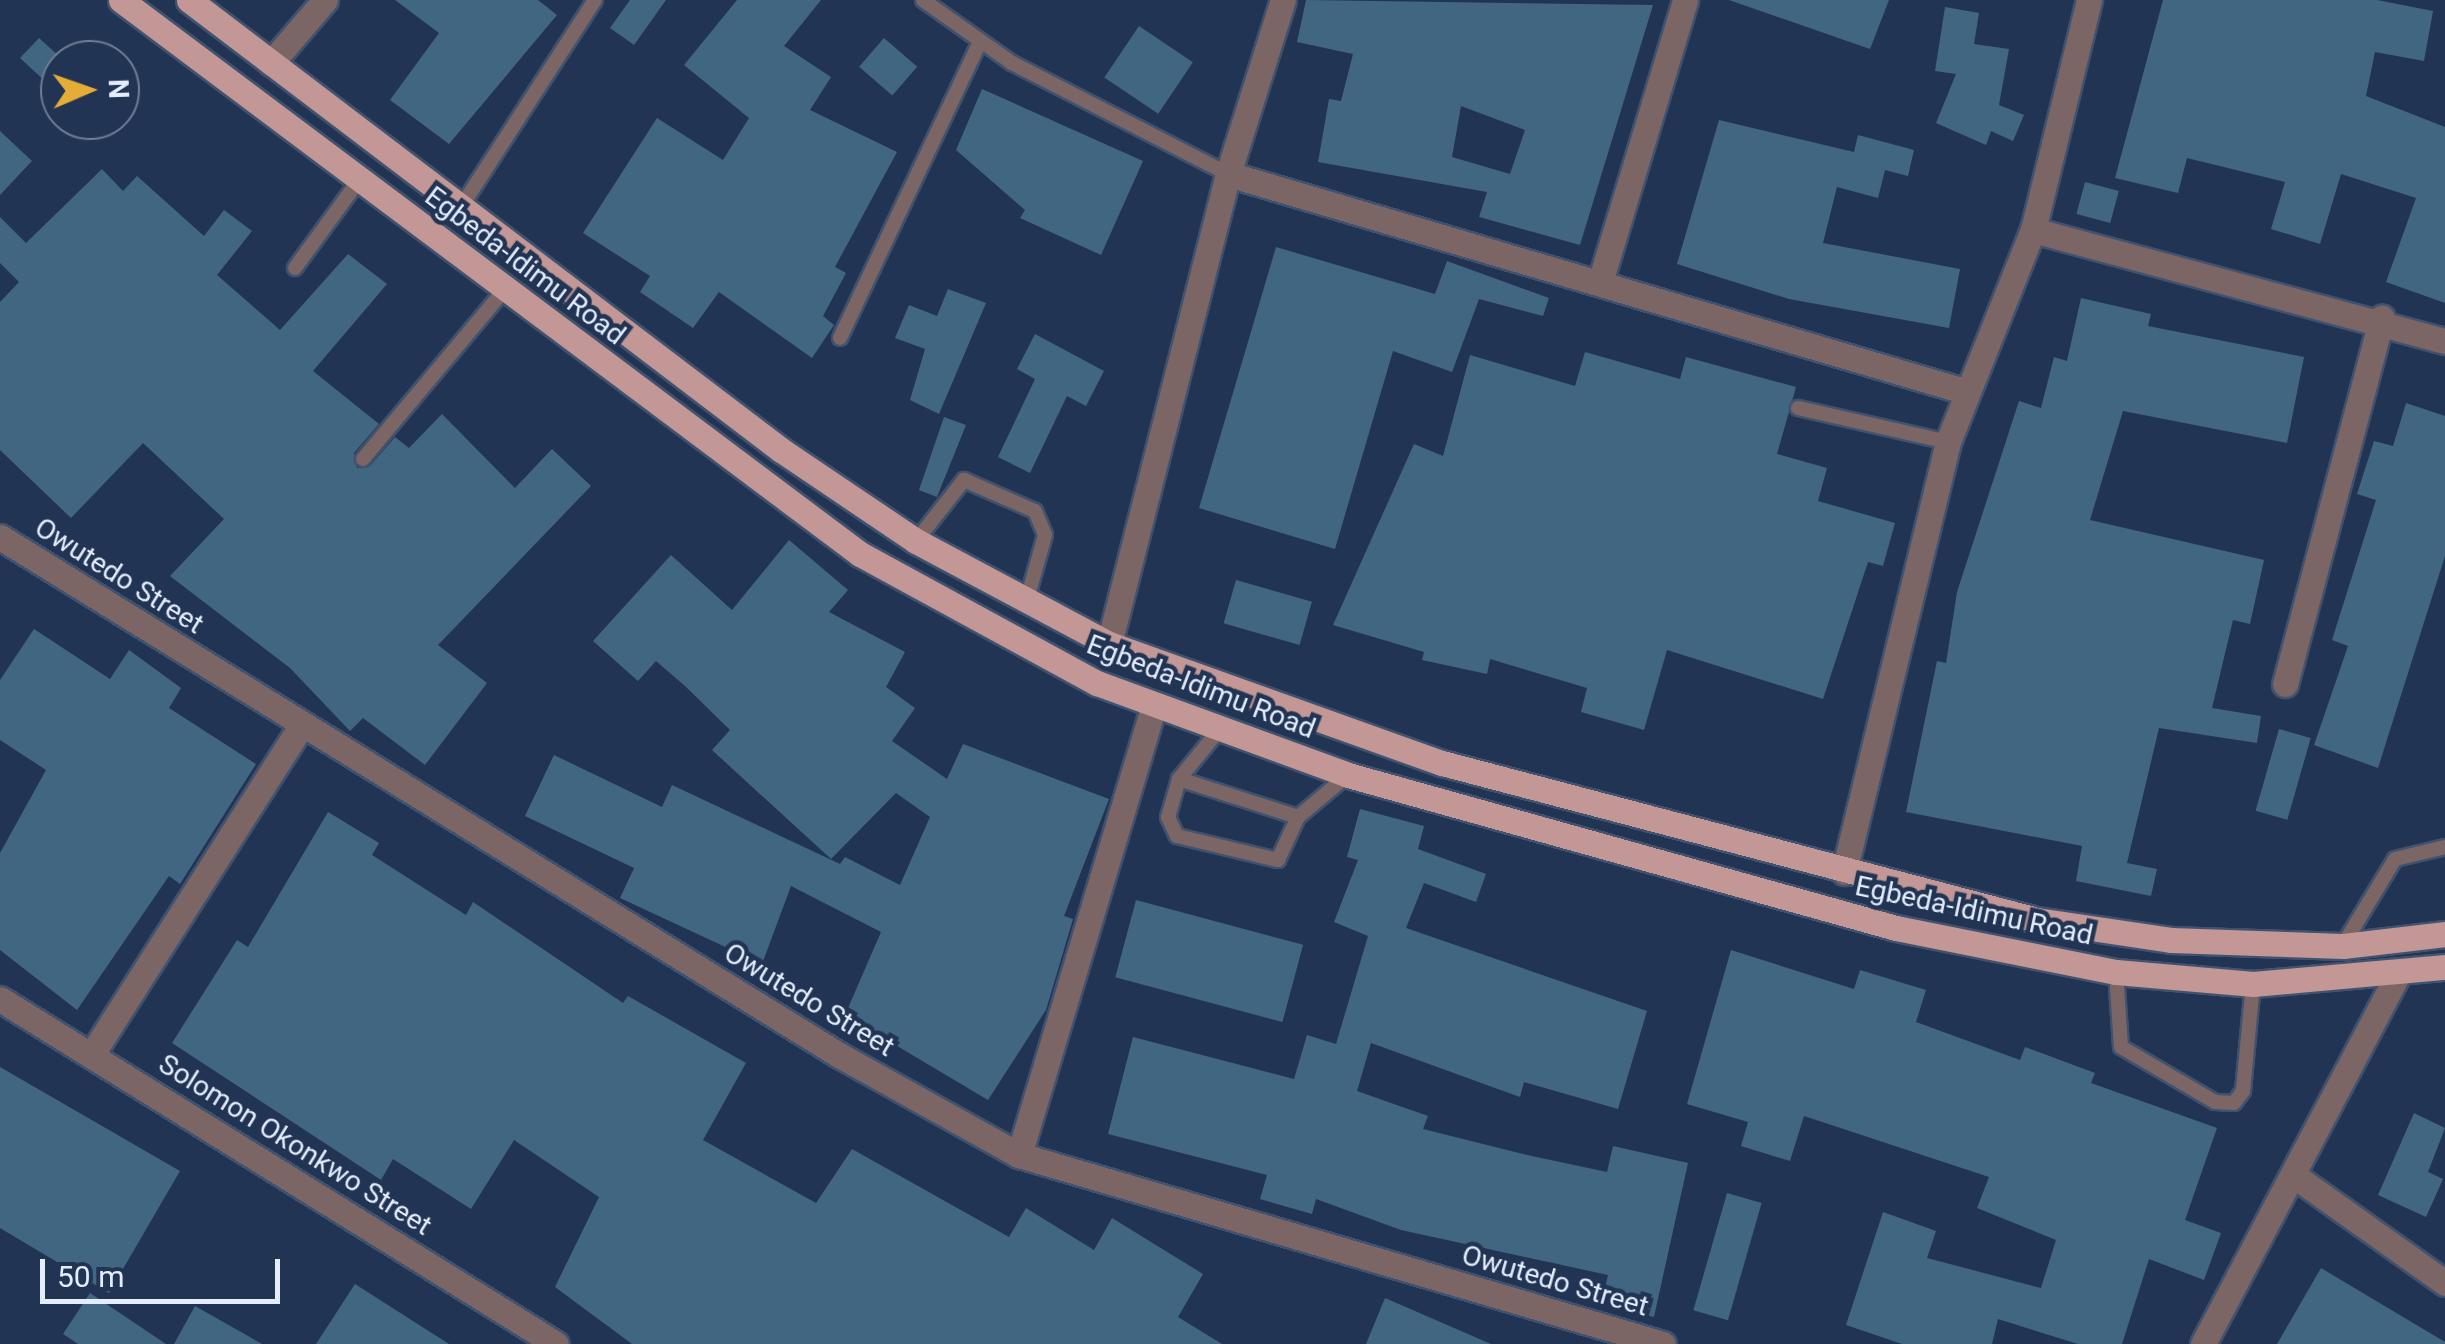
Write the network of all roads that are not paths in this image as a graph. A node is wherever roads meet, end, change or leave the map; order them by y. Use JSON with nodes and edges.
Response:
{"nodes":[{"id":1,"x":121,"y":0,"type":"edge"},
{"id":2,"x":189,"y":0,"type":"edge"},
{"id":3,"x":325,"y":0,"type":"edge"},
{"id":4,"x":596,"y":0,"type":"edge"},
{"id":5,"x":922,"y":0,"type":"edge"},
{"id":6,"x":1283,"y":0,"type":"edge"},
{"id":7,"x":1685,"y":0,"type":"edge"},
{"id":8,"x":2089,"y":0,"type":"edge"},
{"id":9,"x":980,"y":42,"type":"junction"},
{"id":10,"x":271,"y":64,"type":"junction"},
{"id":11,"x":1228,"y":174,"type":"junction"},
{"id":12,"x":360,"y":179,"type":"junction"},
{"id":13,"x":464,"y":204,"type":"junction"},
{"id":14,"x":2034,"y":230,"type":"junction"},
{"id":15,"x":296,"y":268,"type":"dead end"},
{"id":16,"x":1601,"y":279,"type":"junction"},
{"id":17,"x":506,"y":288,"type":"junction"},
{"id":18,"x":2382,"y":318,"type":"junction"},
{"id":19,"x":840,"y":338,"type":"dead end"},
{"id":20,"x":2445,"y":341,"type":"edge"},
{"id":21,"x":1964,"y":391,"type":"junction"},
{"id":22,"x":1798,"y":408,"type":"dead end"},
{"id":23,"x":1948,"y":442,"type":"junction"},
{"id":24,"x":364,"y":459,"type":"dead end"},
{"id":25,"x":0,"y":537,"type":"edge"},
{"id":26,"x":916,"y":541,"type":"junction"},
{"id":27,"x":1025,"y":604,"type":"junction"},
{"id":28,"x":1109,"y":644,"type":"junction"},
{"id":29,"x":2285,"y":684,"type":"dead end"},
{"id":30,"x":1154,"y":705,"type":"junction"},
{"id":31,"x":302,"y":724,"type":"junction"},
{"id":32,"x":1219,"y":730,"type":"junction"},
{"id":33,"x":1348,"y":775,"type":"junction"},
{"id":34,"x":1180,"y":779,"type":"junction"},
{"id":35,"x":1298,"y":817,"type":"junction"},
{"id":36,"x":2445,"y":847,"type":"edge"},
{"id":37,"x":1844,"y":872,"type":"junction"},
{"id":38,"x":2445,"y":934,"type":"edge"},
{"id":39,"x":2343,"y":946,"type":"junction"},
{"id":40,"x":2445,"y":968,"type":"edge"},
{"id":41,"x":2116,"y":972,"type":"junction"},
{"id":42,"x":2398,"y":976,"type":"junction"},
{"id":43,"x":2253,"y":984,"type":"junction"},
{"id":44,"x":0,"y":999,"type":"edge"},
{"id":45,"x":92,"y":1054,"type":"junction"},
{"id":46,"x":1019,"y":1155,"type":"junction"},
{"id":47,"x":2296,"y":1177,"type":"junction"},
{"id":48,"x":2445,"y":1283,"type":"edge"},
{"id":49,"x":556,"y":1344,"type":"edge"},
{"id":50,"x":1663,"y":1344,"type":"edge"},
{"id":51,"x":2203,"y":1344,"type":"edge"}],
"edges":[{"from":1,"to":12,"type":"main road","name":"Egbeda-Idimu Road"},
{"from":2,"to":10,"type":"main road","name":"Egbeda-Idimu Road"},
{"from":3,"to":10,"type":"street"},
{"from":4,"to":13,"type":"lane"},
{"from":5,"to":9,"type":"lane"},
{"from":6,"to":11,"type":"street"},
{"from":7,"to":16,"type":"street"},
{"from":8,"to":14,"type":"street"},
{"from":9,"to":11,"type":"lane"},
{"from":9,"to":19,"type":"lane"},
{"from":10,"to":13,"type":"main road","name":"Egbeda-Idimu Road"},
{"from":11,"to":16,"type":"street"},
{"from":11,"to":28,"type":"street"},
{"from":12,"to":15,"type":"lane"},
{"from":12,"to":17,"type":"main road","name":"Egbeda-Idimu Road"},
{"from":13,"to":26,"type":"main road","name":"Egbeda-Idimu Road"},
{"from":14,"to":18,"type":"street"},
{"from":14,"to":21,"type":"street"},
{"from":16,"to":21,"type":"street"},
{"from":17,"to":24,"type":"lane"},
{"from":17,"to":30,"type":"main road","name":"Egbeda-Idimu Road"},
{"from":18,"to":20,"type":"street"},
{"from":18,"to":29,"type":"street"},
{"from":21,"to":23,"type":"street"},
{"from":22,"to":23,"type":"lane"},
{"from":23,"to":37,"type":"street"},
{"from":25,"to":31,"type":"street","name":"Owutedo Street"},
{"from":26,"to":27,"type":"main road","name":"Egbeda-Idimu Road"},
{"from":26,"to":27,"type":"lane"},
{"from":27,"to":28,"type":"main road","name":"Egbeda-Idimu Road"},
{"from":28,"to":37,"type":"main road","name":"Egbeda-Idimu Road"},
{"from":30,"to":32,"type":"main road","name":"Egbeda-Idimu Road"},
{"from":30,"to":46,"type":"street"},
{"from":31,"to":45,"type":"street"},
{"from":31,"to":46,"type":"street","name":"Owutedo Street"},
{"from":32,"to":33,"type":"main road","name":"Egbeda-Idimu Road"},
{"from":32,"to":34,"type":"lane"},
{"from":33,"to":35,"type":"lane"},
{"from":33,"to":41,"type":"main road","name":"Egbeda-Idimu Road"},
{"from":34,"to":35,"type":"lane"},
{"from":34,"to":35,"type":"lane"},
{"from":36,"to":39,"type":"lane"},
{"from":37,"to":39,"type":"main road","name":"Egbeda-Idimu Road"},
{"from":38,"to":39,"type":"main road","name":"Egbeda-Idimu Road"},
{"from":40,"to":42,"type":"main road","name":"Egbeda-Idimu Road"},
{"from":41,"to":43,"type":"main road","name":"Egbeda-Idimu Road"},
{"from":41,"to":43,"type":"lane"},
{"from":42,"to":43,"type":"main road","name":"Egbeda-Idimu Road"},
{"from":42,"to":47,"type":"street"},
{"from":44,"to":45,"type":"street","name":"Solomon Okonkwo Street"},
{"from":45,"to":49,"type":"street","name":"Solomon Okonkwo Street"},
{"from":46,"to":50,"type":"street","name":"Owutedo Street"},
{"from":47,"to":48,"type":"street"},
{"from":47,"to":51,"type":"street"}]}
